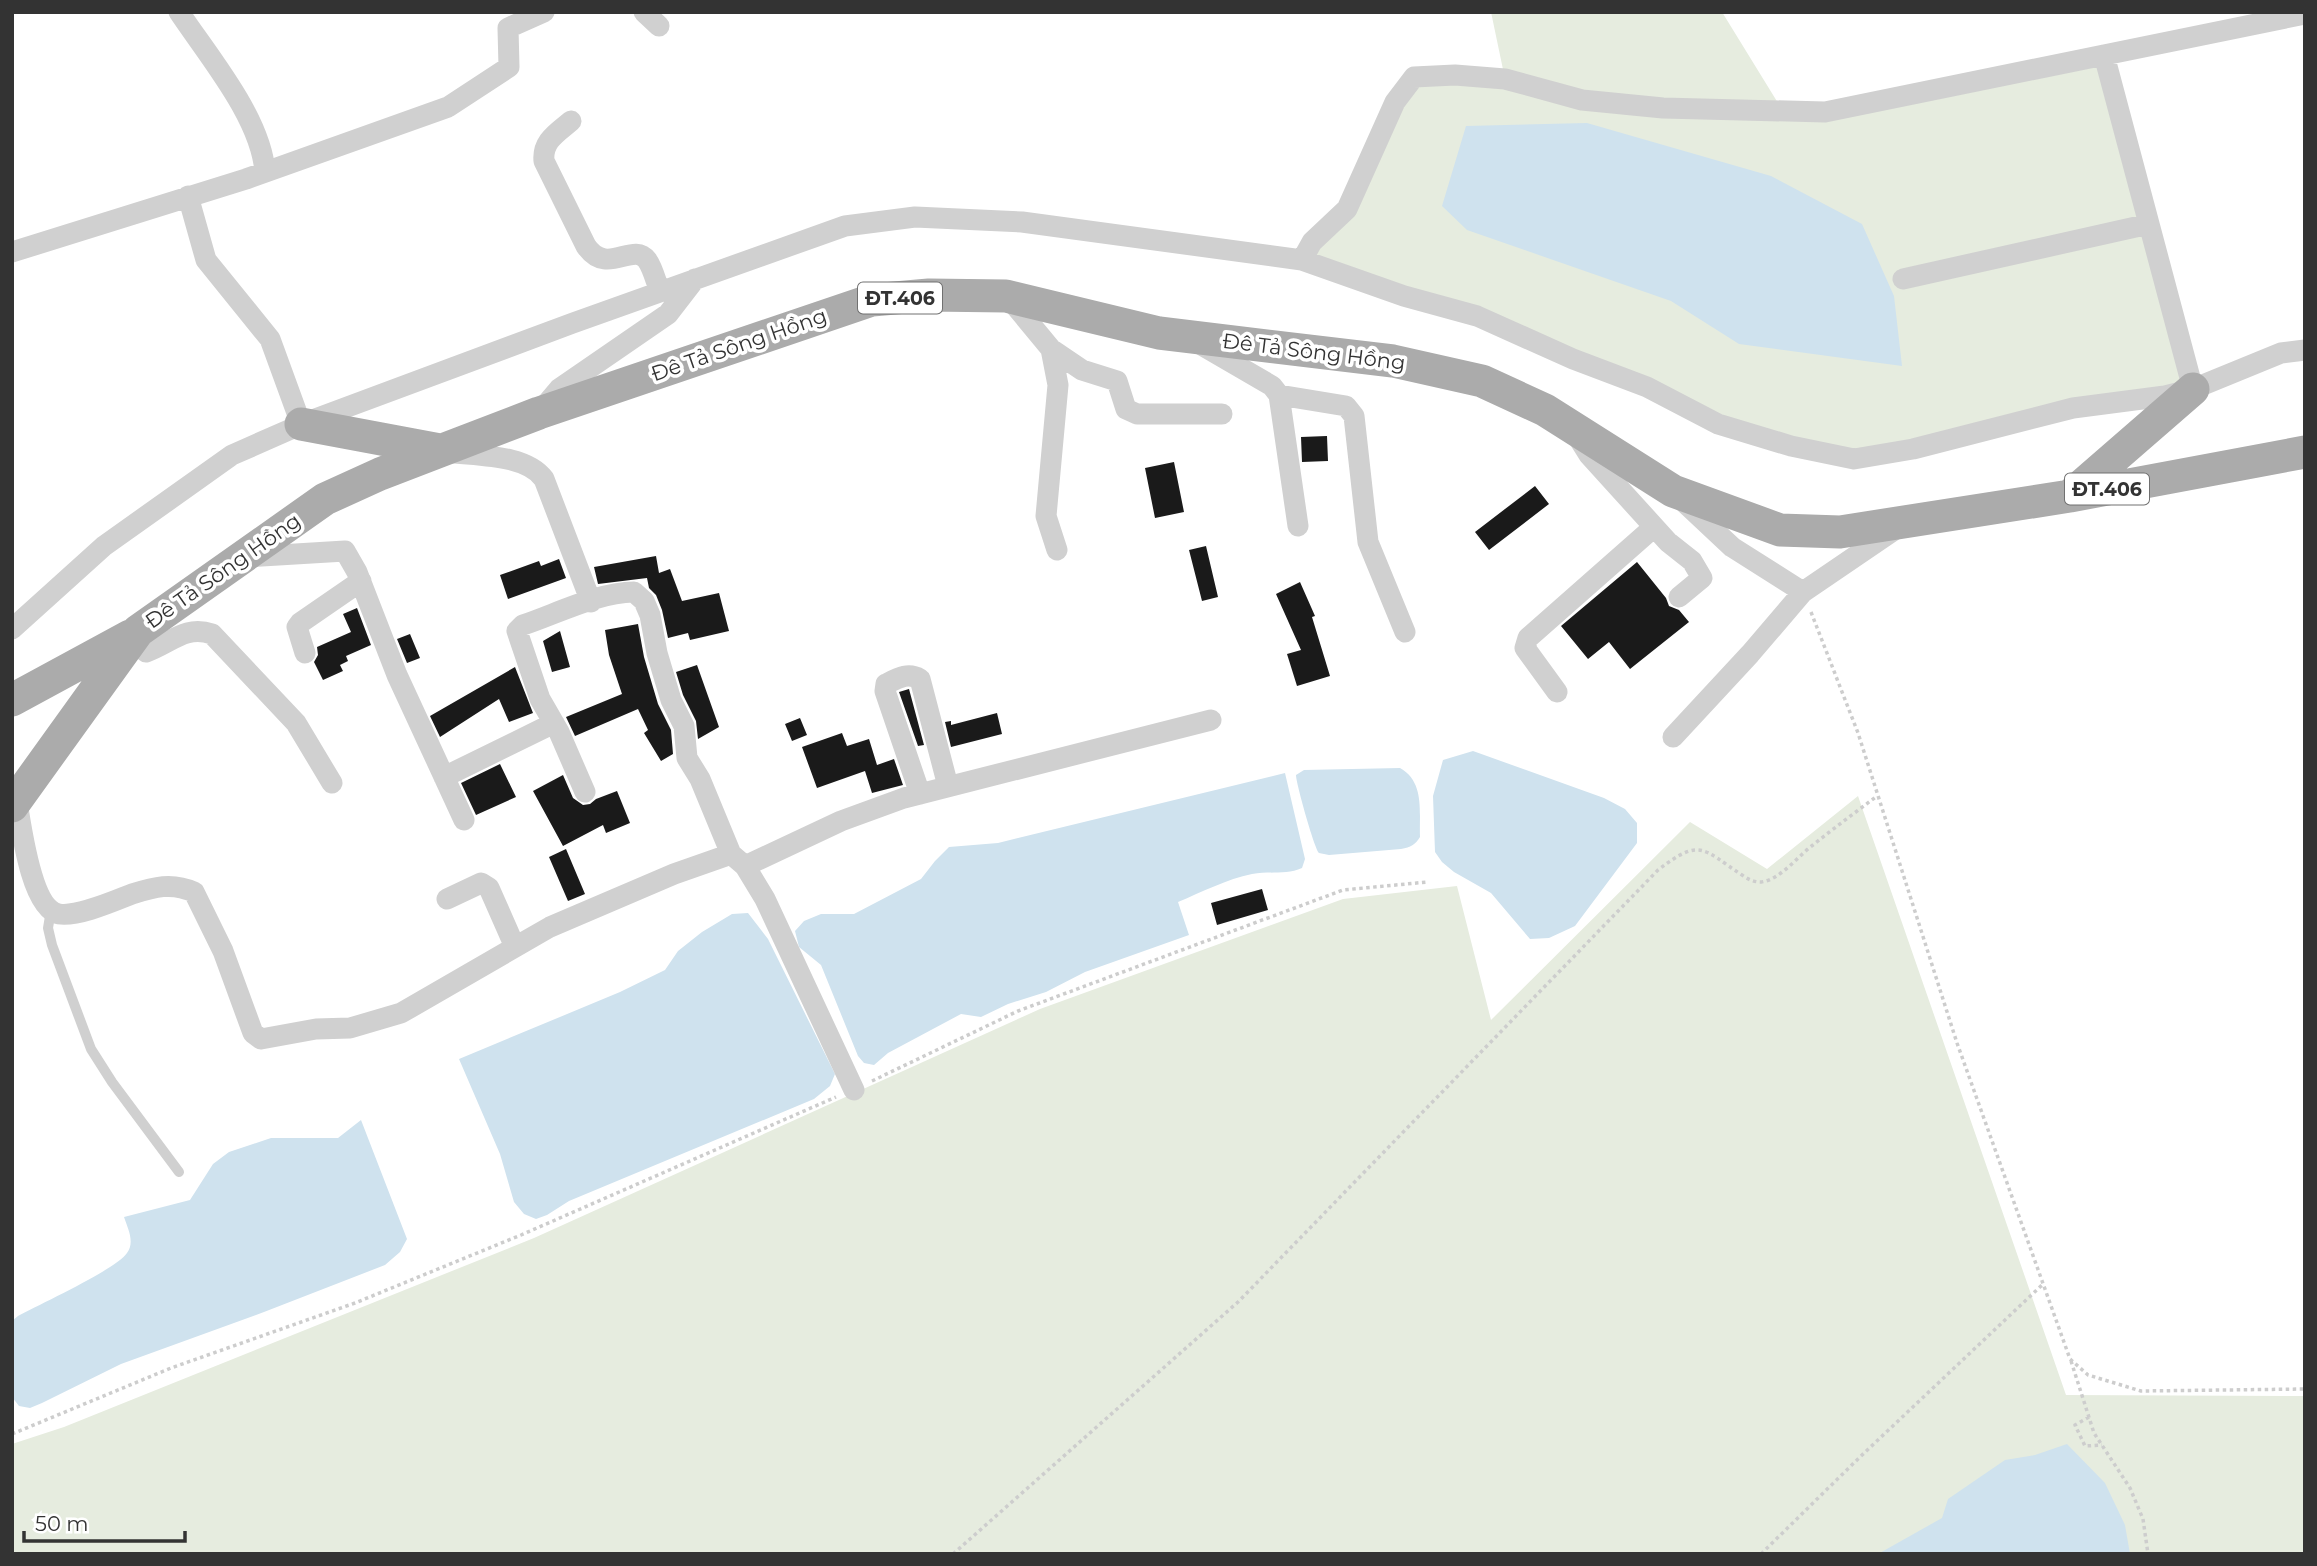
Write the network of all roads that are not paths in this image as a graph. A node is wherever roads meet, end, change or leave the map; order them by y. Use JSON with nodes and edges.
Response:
{"nodes":[{"id":1,"x":179,"y":12,"type":"edge"},
{"id":2,"x":544,"y":12,"type":"edge"},
{"id":3,"x":2305,"y":14,"type":"edge"},
{"id":4,"x":2104,"y":55,"type":"junction"},
{"id":5,"x":571,"y":121,"type":"dead end"},
{"id":6,"x":265,"y":172,"type":"junction"},
{"id":7,"x":188,"y":196,"type":"junction"},
{"id":8,"x":2149,"y":224,"type":"junction"},
{"id":9,"x":12,"y":252,"type":"edge"},
{"id":10,"x":1302,"y":260,"type":"junction"},
{"id":11,"x":696,"y":279,"type":"junction"},
{"id":12,"x":1903,"y":279,"type":"dead end"},
{"id":13,"x":660,"y":292,"type":"junction"},
{"id":14,"x":1006,"y":296,"type":"junction"},
{"id":15,"x":1185,"y":336,"type":"junction"},
{"id":16,"x":1051,"y":349,"type":"junction"},
{"id":17,"x":2305,"y":350,"type":"edge"},
{"id":18,"x":2193,"y":389,"type":"junction"},
{"id":19,"x":1279,"y":395,"type":"junction"},
{"id":20,"x":539,"y":413,"type":"junction"},
{"id":21,"x":1222,"y":414,"type":"dead end"},
{"id":22,"x":301,"y":424,"type":"junction"},
{"id":23,"x":1570,"y":425,"type":"junction"},
{"id":24,"x":443,"y":451,"type":"junction"},
{"id":25,"x":2305,"y":452,"type":"edge"},
{"id":26,"x":1673,"y":491,"type":"junction"},
{"id":27,"x":2070,"y":496,"type":"junction"},
{"id":28,"x":1908,"y":522,"type":"junction"},
{"id":29,"x":1298,"y":526,"type":"dead end"},
{"id":30,"x":1654,"y":527,"type":"junction"},
{"id":31,"x":1057,"y":550,"type":"dead end"},
{"id":32,"x":242,"y":558,"type":"junction"},
{"id":33,"x":361,"y":581,"type":"junction"},
{"id":34,"x":1803,"y":592,"type":"junction"},
{"id":35,"x":1679,"y":597,"type":"dead end"},
{"id":36,"x":591,"y":602,"type":"junction"},
{"id":37,"x":12,"y":629,"type":"edge"},
{"id":38,"x":138,"y":631,"type":"junction"},
{"id":39,"x":1405,"y":632,"type":"dead end"},
{"id":40,"x":304,"y":653,"type":"dead end"},
{"id":41,"x":1557,"y":692,"type":"dead end"},
{"id":42,"x":12,"y":700,"type":"edge"},
{"id":43,"x":1211,"y":720,"type":"dead end"},
{"id":44,"x":554,"y":723,"type":"junction"},
{"id":45,"x":1673,"y":737,"type":"dead end"},
{"id":46,"x":444,"y":777,"type":"junction"},
{"id":47,"x":332,"y":783,"type":"dead end"},
{"id":48,"x":948,"y":786,"type":"junction"},
{"id":49,"x":584,"y":792,"type":"dead end"},
{"id":50,"x":920,"y":794,"type":"junction"},
{"id":51,"x":15,"y":804,"type":"edge"},
{"id":52,"x":464,"y":820,"type":"dead end"},
{"id":53,"x":738,"y":860,"type":"junction"},
{"id":54,"x":447,"y":899,"type":"dead end"},
{"id":55,"x":51,"y":910,"type":"junction"},
{"id":56,"x":515,"y":947,"type":"junction"},
{"id":57,"x":854,"y":1090,"type":"road end"},
{"id":58,"x":179,"y":1172,"type":"dead end"}],
"edges":[{"from":1,"to":6,"type":"street"},
{"from":2,"to":6,"type":"street"},
{"from":3,"to":4,"type":"street"},
{"from":4,"to":8,"type":"street"},
{"from":4,"to":10,"type":"street"},
{"from":5,"to":13,"type":"street"},
{"from":6,"to":7,"type":"street"},
{"from":7,"to":9,"type":"street"},
{"from":7,"to":22,"type":"street"},
{"from":8,"to":12,"type":"street"},
{"from":8,"to":18,"type":"street"},
{"from":10,"to":11,"type":"street"},
{"from":10,"to":18,"type":"street"},
{"from":11,"to":13,"type":"street"},
{"from":11,"to":20,"type":"street"},
{"from":13,"to":22,"type":"street"},
{"from":14,"to":15,"type":"main road","name":"Đê Tả Sông Hồng","number":"ĐT.406"},
{"from":14,"to":16,"type":"street"},
{"from":14,"to":20,"type":"main road","name":"Đê Tả Sông Hồng","number":"ĐT.406"},
{"from":15,"to":19,"type":"street"},
{"from":15,"to":23,"type":"main road","name":"Đê Tả Sông Hồng","number":"ĐT.406"},
{"from":16,"to":21,"type":"street"},
{"from":16,"to":31,"type":"street"},
{"from":17,"to":18,"type":"street"},
{"from":18,"to":27,"type":"main road"},
{"from":19,"to":29,"type":"street"},
{"from":19,"to":39,"type":"street"},
{"from":20,"to":24,"type":"main road","name":"Đê Tả Sông Hồng","number":"ĐT.406"},
{"from":22,"to":24,"type":"main road"},
{"from":22,"to":37,"type":"street"},
{"from":23,"to":26,"type":"main road","name":"Đê Tả Sông Hồng","number":"ĐT.406"},
{"from":23,"to":30,"type":"street"},
{"from":24,"to":32,"type":"main road","name":"Đê Tả Sông Hồng","number":"ĐT.406"},
{"from":24,"to":36,"type":"street"},
{"from":25,"to":27,"type":"main road","number":"ĐT.406"},
{"from":26,"to":28,"type":"main road","name":"Đê Tả Sông Hồng","number":"ĐT.406"},
{"from":26,"to":34,"type":"street"},
{"from":27,"to":28,"type":"main road","number":"ĐT.406"},
{"from":28,"to":34,"type":"street"},
{"from":30,"to":35,"type":"street"},
{"from":30,"to":41,"type":"street"},
{"from":32,"to":33,"type":"street"},
{"from":32,"to":38,"type":"main road","name":"Đê Tả Sông Hồng","number":"ĐT.406"},
{"from":33,"to":40,"type":"street"},
{"from":33,"to":46,"type":"street"},
{"from":34,"to":45,"type":"street"},
{"from":36,"to":44,"type":"street"},
{"from":36,"to":53,"type":"street"},
{"from":38,"to":42,"type":"main road"},
{"from":38,"to":47,"type":"street"},
{"from":38,"to":51,"type":"main road","name":"Đê Tả Sông Hồng","number":"ĐT.406"},
{"from":43,"to":48,"type":"street"},
{"from":44,"to":46,"type":"street"},
{"from":44,"to":49,"type":"street"},
{"from":46,"to":52,"type":"street"},
{"from":48,"to":50,"type":"street"},
{"from":48,"to":50,"type":"street"},
{"from":50,"to":53,"type":"street"},
{"from":51,"to":55,"type":"street"},
{"from":53,"to":56,"type":"street"},
{"from":53,"to":57,"type":"street"},
{"from":54,"to":56,"type":"street"},
{"from":55,"to":56,"type":"street"},
{"from":55,"to":58,"type":"lane"}]}
